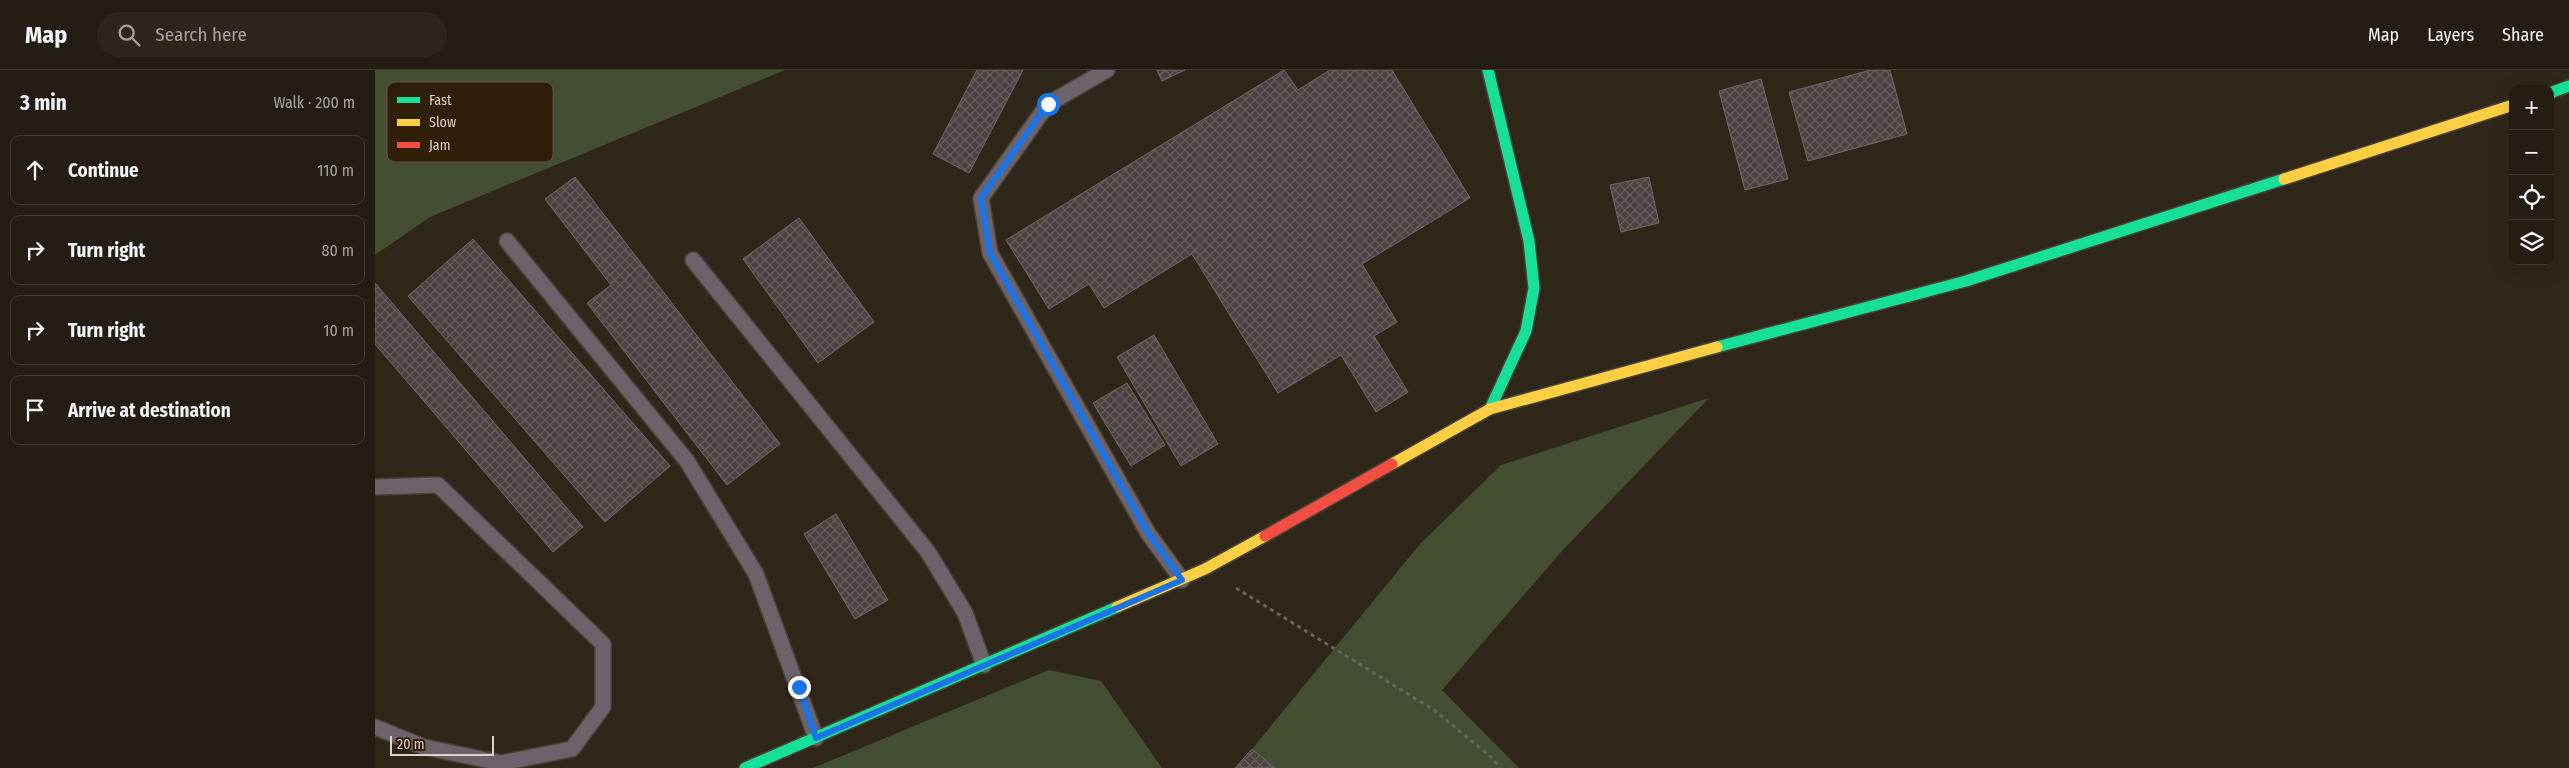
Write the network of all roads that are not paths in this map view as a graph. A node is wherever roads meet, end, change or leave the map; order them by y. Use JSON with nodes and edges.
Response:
{"nodes":[{"id":1,"x":1107,"y":70,"type":"edge"},
{"id":2,"x":1488,"y":70,"type":"edge"},
{"id":3,"x":2569,"y":86,"type":"edge"},
{"id":4,"x":2554,"y":91,"type":"edge"},
{"id":5,"x":2509,"y":106,"type":"edge"},
{"id":6,"x":507,"y":241,"type":"dead end"},
{"id":7,"x":693,"y":260,"type":"dead end"},
{"id":8,"x":1490,"y":409,"type":"junction"},
{"id":9,"x":375,"y":487,"type":"edge"},
{"id":10,"x":1182,"y":580,"type":"junction"},
{"id":11,"x":984,"y":665,"type":"junction"},
{"id":12,"x":375,"y":727,"type":"edge"},
{"id":13,"x":816,"y":738,"type":"junction"},
{"id":14,"x":745,"y":768,"type":"edge"}],
"edges":[{"from":1,"to":10,"type":"lane"},
{"from":2,"to":8,"type":"street"},
{"from":3,"to":4,"type":"street"},
{"from":5,"to":8,"type":"street"},
{"from":6,"to":13,"type":"lane"},
{"from":7,"to":11,"type":"lane"},
{"from":8,"to":10,"type":"street"},
{"from":9,"to":12,"type":"lane"},
{"from":10,"to":11,"type":"street"},
{"from":11,"to":13,"type":"street"},
{"from":13,"to":14,"type":"street"}]}
